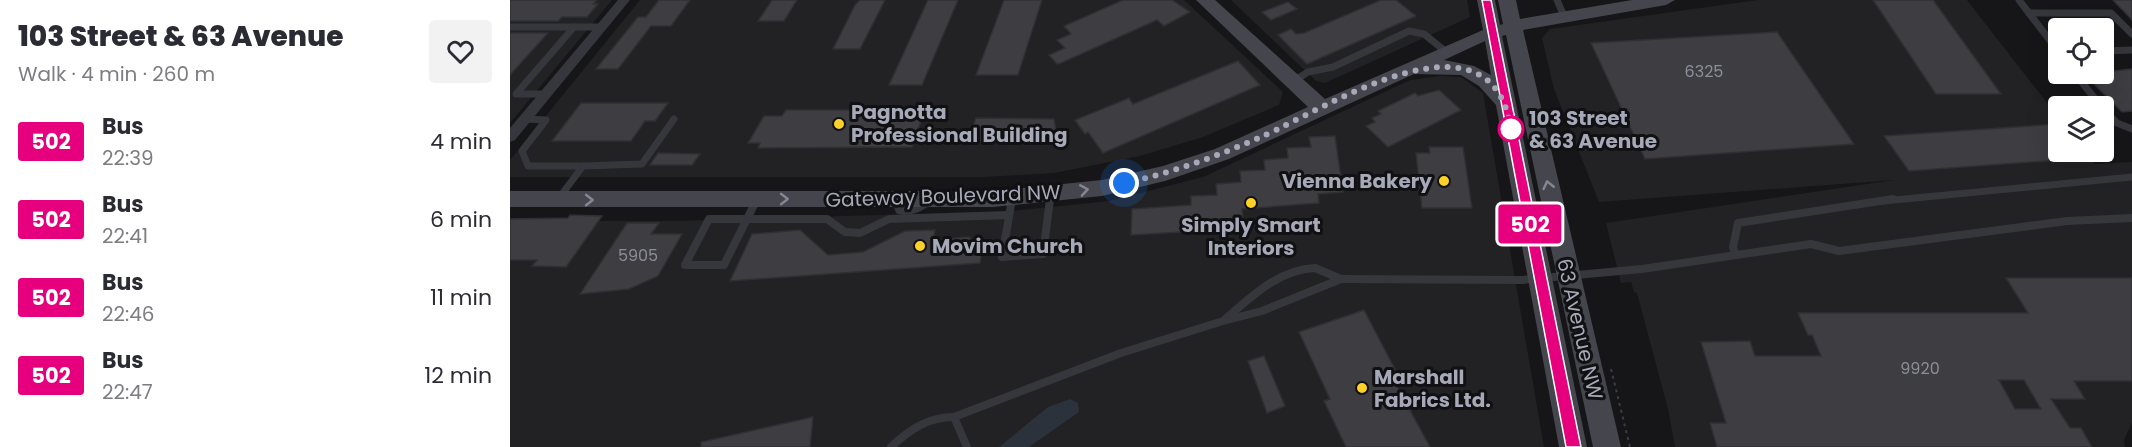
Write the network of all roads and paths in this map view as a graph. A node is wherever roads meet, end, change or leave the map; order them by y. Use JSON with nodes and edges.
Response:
{"nodes":[{"id":1,"x":624,"y":0,"type":"edge"},
{"id":2,"x":1205,"y":0,"type":"edge"},
{"id":3,"x":1486,"y":0,"type":"edge"},
{"id":4,"x":1507,"y":0,"type":"edge"},
{"id":5,"x":1666,"y":0,"type":"edge"},
{"id":6,"x":2019,"y":0,"type":"edge"},
{"id":7,"x":1602,"y":4,"type":"edge"},
{"id":8,"x":1560,"y":8,"type":"edge"},
{"id":9,"x":2029,"y":13,"type":"junction"},
{"id":10,"x":510,"y":27,"type":"edge"},
{"id":11,"x":574,"y":27,"type":"junction"},
{"id":12,"x":601,"y":27,"type":"junction"},
{"id":13,"x":1503,"y":30,"type":"junction"},
{"id":14,"x":2132,"y":34,"type":"edge"},
{"id":15,"x":2048,"y":39,"type":"edge"},
{"id":16,"x":2132,"y":50,"type":"edge"},
{"id":17,"x":1445,"y":51,"type":"junction"},
{"id":18,"x":2114,"y":51,"type":"edge"},
{"id":19,"x":1399,"y":72,"type":"junction"},
{"id":20,"x":1294,"y":81,"type":"junction"},
{"id":21,"x":2083,"y":84,"type":"edge"},
{"id":22,"x":546,"y":94,"type":"junction"},
{"id":23,"x":2092,"y":96,"type":"edge"},
{"id":24,"x":1506,"y":105,"type":"junction"},
{"id":25,"x":1322,"y":108,"type":"junction"},
{"id":26,"x":525,"y":119,"type":"junction"},
{"id":27,"x":674,"y":119,"type":"dead end"},
{"id":28,"x":2114,"y":120,"type":"edge"},
{"id":29,"x":2132,"y":129,"type":"edge"},
{"id":30,"x":510,"y":137,"type":"edge"},
{"id":31,"x":583,"y":166,"type":"junction"},
{"id":32,"x":2132,"y":177,"type":"edge"},
{"id":33,"x":1051,"y":195,"type":"junction"},
{"id":34,"x":510,"y":199,"type":"edge"},
{"id":35,"x":558,"y":200,"type":"junction"},
{"id":36,"x":1011,"y":207,"type":"junction"},
{"id":37,"x":752,"y":209,"type":"junction"},
{"id":38,"x":902,"y":210,"type":"junction"},
{"id":39,"x":2132,"y":218,"type":"edge"},
{"id":40,"x":1734,"y":254,"type":"junction"},
{"id":41,"x":1341,"y":279,"type":"junction"},
{"id":42,"x":1223,"y":321,"type":"junction"},
{"id":43,"x":954,"y":417,"type":"junction"},
{"id":44,"x":891,"y":447,"type":"edge"},
{"id":45,"x":967,"y":447,"type":"edge"},
{"id":46,"x":1573,"y":447,"type":"edge"},
{"id":47,"x":1607,"y":447,"type":"edge"}],
"edges":[{"from":1,"to":12,"type":"street"},
{"from":2,"to":20,"type":"main road"},
{"from":3,"to":13,"type":"main road","name":"63 Avenue NW"},
{"from":4,"to":13,"type":"main road","name":"63 Avenue NW"},
{"from":5,"to":7,"type":"main road","name":"Gateway Boulevard NW"},
{"from":6,"to":9,"type":"lane"},
{"from":7,"to":8,"type":"main road","name":"Gateway Boulevard NW"},
{"from":8,"to":13,"type":"main road","name":"Gateway Boulevard NW"},
{"from":9,"to":14,"type":"lane"},
{"from":9,"to":15,"type":"lane"},
{"from":10,"to":11,"type":"lane"},
{"from":11,"to":12,"type":"lane"},
{"from":11,"to":22,"type":"lane"},
{"from":12,"to":22,"type":"street"},
{"from":13,"to":17,"type":"main road","name":"Gateway Boulevard NW"},
{"from":13,"to":24,"type":"main road","name":"63 Avenue NW"},
{"from":47,"to":13,"type":"main road","name":"63 Avenue NW","one_way":true},
{"from":16,"to":18,"type":"lane"},
{"from":17,"to":19,"type":"main road","name":"Gateway Boulevard NW"},
{"from":17,"to":20,"type":"lane"},
{"from":19,"to":24,"type":"main road"},
{"from":19,"to":25,"type":"main road","name":"Gateway Boulevard NW"},
{"from":20,"to":25,"type":"main road"},
{"from":21,"to":23,"type":"lane"},
{"from":22,"to":26,"type":"street"},
{"from":24,"to":46,"type":"main road","name":"63 Avenue NW"},
{"from":33,"to":25,"type":"main road","name":"Gateway Boulevard NW","one_way":true},
{"from":26,"to":30,"type":"street"},
{"from":26,"to":31,"type":"lane"},
{"from":27,"to":31,"type":"lane"},
{"from":28,"to":29,"type":"lane"},
{"from":31,"to":35,"type":"lane"},
{"from":32,"to":40,"type":"lane"},
{"from":33,"to":36,"type":"main road","name":"Gateway Boulevard NW"},
{"from":33,"to":36,"type":"lane"},
{"from":34,"to":35,"type":"main road","name":"Gateway Boulevard NW"},
{"from":35,"to":37,"type":"main road","name":"Gateway Boulevard NW","one_way":true},
{"from":36,"to":38,"type":"main road","name":"Gateway Boulevard NW"},
{"from":36,"to":38,"type":"lane"},
{"from":37,"to":37,"type":"lane"},
{"from":37,"to":38,"type":"main road","name":"Gateway Boulevard NW","one_way":true},
{"from":37,"to":38,"type":"lane"},
{"from":39,"to":40,"type":"lane"},
{"from":40,"to":41,"type":"lane"},
{"from":41,"to":42,"type":"lane"},
{"from":41,"to":42,"type":"lane"},
{"from":42,"to":43,"type":"lane"},
{"from":43,"to":44,"type":"lane"},
{"from":43,"to":45,"type":"lane"}]}
